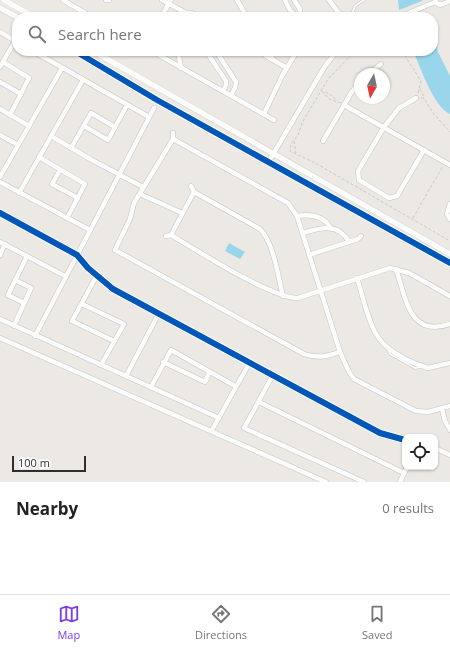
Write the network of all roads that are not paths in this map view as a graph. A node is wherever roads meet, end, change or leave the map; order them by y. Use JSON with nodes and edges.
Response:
{"nodes":[{"id":1,"x":4,"y":0,"type":"edge"},
{"id":2,"x":63,"y":0,"type":"edge"},
{"id":3,"x":162,"y":0,"type":"edge"},
{"id":4,"x":237,"y":0,"type":"edge"},
{"id":5,"x":285,"y":0,"type":"edge"},
{"id":6,"x":294,"y":0,"type":"edge"},
{"id":7,"x":329,"y":0,"type":"edge"},
{"id":8,"x":364,"y":0,"type":"edge"},
{"id":9,"x":435,"y":1,"type":"edge"},
{"id":10,"x":450,"y":1,"type":"edge"},
{"id":11,"x":170,"y":2,"type":"edge"},
{"id":12,"x":0,"y":8,"type":"edge"},
{"id":13,"x":25,"y":12,"type":"edge"},
{"id":14,"x":83,"y":12,"type":"edge"},
{"id":15,"x":164,"y":12,"type":"edge"},
{"id":16,"x":182,"y":12,"type":"edge"},
{"id":17,"x":244,"y":12,"type":"edge"},
{"id":18,"x":292,"y":12,"type":"edge"},
{"id":19,"x":299,"y":12,"type":"edge"},
{"id":20,"x":336,"y":12,"type":"edge"},
{"id":21,"x":354,"y":12,"type":"edge"},
{"id":22,"x":411,"y":12,"type":"edge"},
{"id":23,"x":12,"y":14,"type":"edge"},
{"id":24,"x":0,"y":32,"type":"edge"},
{"id":25,"x":12,"y":40,"type":"edge"},
{"id":26,"x":12,"y":48,"type":"edge"},
{"id":27,"x":42,"y":56,"type":"edge"},
{"id":28,"x":83,"y":56,"type":"edge"},
{"id":29,"x":102,"y":56,"type":"edge"},
{"id":30,"x":161,"y":56,"type":"edge"},
{"id":31,"x":179,"y":56,"type":"edge"},
{"id":32,"x":209,"y":56,"type":"edge"},
{"id":33,"x":219,"y":56,"type":"edge"},
{"id":34,"x":266,"y":56,"type":"edge"},
{"id":35,"x":294,"y":56,"type":"edge"},
{"id":36,"x":333,"y":56,"type":"edge"},
{"id":37,"x":272,"y":58,"type":"joint"},
{"id":38,"x":3,"y":62,"type":"junction"},
{"id":39,"x":381,"y":64,"type":"dead end"},
{"id":40,"x":0,"y":67,"type":"edge"},
{"id":41,"x":62,"y":68,"type":"junction"},
{"id":42,"x":181,"y":68,"type":"junction"},
{"id":43,"x":287,"y":68,"type":"junction"},
{"id":44,"x":376,"y":68,"type":"edge"},
{"id":45,"x":83,"y":80,"type":"junction"},
{"id":46,"x":0,"y":82,"type":"edge"},
{"id":47,"x":354,"y":90,"type":"edge"},
{"id":48,"x":223,"y":91,"type":"junction"},
{"id":49,"x":21,"y":94,"type":"junction"},
{"id":50,"x":231,"y":95,"type":"junction"},
{"id":51,"x":416,"y":98,"type":"road end"},
{"id":52,"x":344,"y":104,"type":"junction"},
{"id":53,"x":127,"y":105,"type":"junction"},
{"id":54,"x":154,"y":108,"type":"dead end"},
{"id":55,"x":0,"y":109,"type":"edge"},
{"id":56,"x":264,"y":114,"type":"junction"},
{"id":57,"x":10,"y":115,"type":"junction"},
{"id":58,"x":149,"y":118,"type":"junction"},
{"id":59,"x":274,"y":120,"type":"dead end"},
{"id":60,"x":29,"y":126,"type":"junction"},
{"id":61,"x":84,"y":126,"type":"junction"},
{"id":62,"x":115,"y":127,"type":"junction"},
{"id":63,"x":384,"y":127,"type":"junction"},
{"id":64,"x":173,"y":133,"type":"dead end"},
{"id":65,"x":0,"y":135,"type":"edge"},
{"id":66,"x":51,"y":136,"type":"junction"},
{"id":67,"x":173,"y":139,"type":"junction"},
{"id":68,"x":323,"y":141,"type":"dead end"},
{"id":69,"x":18,"y":145,"type":"junction"},
{"id":70,"x":71,"y":148,"type":"junction"},
{"id":71,"x":424,"y":150,"type":"junction"},
{"id":72,"x":274,"y":153,"type":"junction"},
{"id":73,"x":39,"y":157,"type":"junction"},
{"id":74,"x":270,"y":161,"type":"junction"},
{"id":75,"x":450,"y":165,"type":"edge"},
{"id":76,"x":60,"y":170,"type":"junction"},
{"id":77,"x":119,"y":174,"type":"junction"},
{"id":78,"x":0,"y":177,"type":"edge"},
{"id":79,"x":0,"y":182,"type":"edge"},
{"id":80,"x":191,"y":186,"type":"dead end"},
{"id":81,"x":143,"y":187,"type":"junction"},
{"id":82,"x":194,"y":192,"type":"junction"},
{"id":83,"x":19,"y":193,"type":"junction"},
{"id":84,"x":140,"y":194,"type":"junction"},
{"id":85,"x":78,"y":198,"type":"junction"},
{"id":86,"x":450,"y":204,"type":"edge"},
{"id":87,"x":0,"y":213,"type":"edge"},
{"id":88,"x":182,"y":213,"type":"junction"},
{"id":89,"x":297,"y":216,"type":"junction"},
{"id":90,"x":67,"y":218,"type":"junction"},
{"id":91,"x":450,"y":219,"type":"edge"},
{"id":92,"x":330,"y":227,"type":"junction"},
{"id":93,"x":90,"y":230,"type":"junction"},
{"id":94,"x":303,"y":233,"type":"junction"},
{"id":95,"x":361,"y":236,"type":"dead end"},
{"id":96,"x":0,"y":242,"type":"edge"},
{"id":97,"x":349,"y":242,"type":"junction"},
{"id":98,"x":5,"y":244,"type":"junction"},
{"id":99,"x":77,"y":254,"type":"junction"},
{"id":100,"x":309,"y":254,"type":"junction"},
{"id":101,"x":450,"y":254,"type":"edge"},
{"id":102,"x":0,"y":255,"type":"edge"},
{"id":103,"x":26,"y":256,"type":"junction"},
{"id":104,"x":450,"y":263,"type":"edge"},
{"id":105,"x":396,"y":269,"type":"junction"},
{"id":106,"x":65,"y":276,"type":"junction"},
{"id":107,"x":96,"y":277,"type":"junction"},
{"id":108,"x":357,"y":278,"type":"junction"},
{"id":109,"x":15,"y":280,"type":"junction"},
{"id":110,"x":321,"y":290,"type":"junction"},
{"id":111,"x":283,"y":296,"type":"junction"},
{"id":112,"x":450,"y":296,"type":"edge"},
{"id":113,"x":24,"y":303,"type":"junction"},
{"id":114,"x":82,"y":304,"type":"junction"},
{"id":115,"x":159,"y":314,"type":"junction"},
{"id":116,"x":0,"y":320,"type":"edge"},
{"id":117,"x":450,"y":324,"type":"edge"},
{"id":118,"x":14,"y":326,"type":"junction"},
{"id":119,"x":35,"y":336,"type":"junction"},
{"id":120,"x":0,"y":338,"type":"edge"},
{"id":121,"x":114,"y":341,"type":"junction"},
{"id":122,"x":340,"y":352,"type":"junction"},
{"id":123,"x":163,"y":362,"type":"junction"},
{"id":124,"x":250,"y":362,"type":"junction"},
{"id":125,"x":450,"y":363,"type":"edge"},
{"id":126,"x":101,"y":365,"type":"junction"},
{"id":127,"x":209,"y":372,"type":"junction"},
{"id":128,"x":273,"y":375,"type":"junction"},
{"id":129,"x":126,"y":376,"type":"junction"},
{"id":130,"x":235,"y":386,"type":"junction"},
{"id":131,"x":151,"y":387,"type":"junction"},
{"id":132,"x":259,"y":402,"type":"junction"},
{"id":133,"x":450,"y":406,"type":"edge"},
{"id":134,"x":442,"y":409,"type":"junction"},
{"id":135,"x":219,"y":418,"type":"junction"},
{"id":136,"x":213,"y":428,"type":"dead end"},
{"id":137,"x":450,"y":430,"type":"edge"},
{"id":138,"x":402,"y":439,"type":"edge"},
{"id":139,"x":438,"y":449,"type":"edge"},
{"id":140,"x":450,"y":455,"type":"edge"},
{"id":141,"x":406,"y":470,"type":"edge"},
{"id":142,"x":404,"y":473,"type":"junction"},
{"id":143,"x":326,"y":482,"type":"edge"},
{"id":144,"x":364,"y":482,"type":"edge"},
{"id":145,"x":400,"y":482,"type":"edge"}],
"edges":[{"from":1,"to":13,"type":"street"},
{"from":2,"to":14,"type":"street"},
{"from":3,"to":11,"type":"street"},
{"from":4,"to":17,"type":"street"},
{"from":5,"to":18,"type":"street"},
{"from":6,"to":19,"type":"street"},
{"from":7,"to":20,"type":"street"},
{"from":8,"to":21,"type":"lane"},
{"from":9,"to":10,"type":"street"},
{"from":9,"to":22,"type":"street"},
{"from":11,"to":15,"type":"street"},
{"from":11,"to":16,"type":"street"},
{"from":12,"to":23,"type":"street"},
{"from":24,"to":25,"type":"street"},
{"from":26,"to":38,"type":"street"},
{"from":27,"to":41,"type":"street"},
{"from":28,"to":74,"type":"street"},
{"from":29,"to":72,"type":"street"},
{"from":30,"to":42,"type":"street"},
{"from":31,"to":42,"type":"street"},
{"from":32,"to":48,"type":"street"},
{"from":33,"to":50,"type":"street"},
{"from":34,"to":37,"type":"street"},
{"from":35,"to":43,"type":"street"},
{"from":36,"to":72,"type":"street"},
{"from":37,"to":43,"type":"street"},
{"from":38,"to":40,"type":"street"},
{"from":38,"to":49,"type":"street"},
{"from":39,"to":44,"type":"street"},
{"from":41,"to":45,"type":"street"},
{"from":41,"to":60,"type":"street"},
{"from":42,"to":48,"type":"street"},
{"from":43,"to":56,"type":"street"},
{"from":45,"to":53,"type":"street"},
{"from":45,"to":66,"type":"street"},
{"from":46,"to":49,"type":"street"},
{"from":47,"to":52,"type":"street"},
{"from":48,"to":50,"type":"street"},
{"from":49,"to":57,"type":"street"},
{"from":50,"to":56,"type":"street"},
{"from":51,"to":63,"type":"street"},
{"from":52,"to":63,"type":"street"},
{"from":52,"to":68,"type":"street"},
{"from":53,"to":58,"type":"street"},
{"from":53,"to":62,"type":"street"},
{"from":54,"to":58,"type":"street"},
{"from":55,"to":57,"type":"street"},
{"from":56,"to":59,"type":"street"},
{"from":57,"to":60,"type":"street"},
{"from":58,"to":77,"type":"street"},
{"from":60,"to":69,"type":"street"},
{"from":61,"to":62,"type":"street"},
{"from":61,"to":62,"type":"street"},
{"from":61,"to":70,"type":"street"},
{"from":63,"to":71,"type":"street"},
{"from":63,"to":71,"type":"street"},
{"from":64,"to":67,"type":"street"},
{"from":65,"to":69,"type":"street"},
{"from":66,"to":70,"type":"street"},
{"from":66,"to":73,"type":"street"},
{"from":67,"to":81,"type":"street"},
{"from":67,"to":89,"type":"street"},
{"from":69,"to":78,"type":"street"},
{"from":70,"to":77,"type":"street"},
{"from":71,"to":75,"type":"street"},
{"from":72,"to":74,"type":"street"},
{"from":72,"to":101,"type":"street"},
{"from":73,"to":76,"type":"street"},
{"from":73,"to":83,"type":"street"},
{"from":74,"to":104,"type":"street"},
{"from":76,"to":85,"type":"street"},
{"from":76,"to":85,"type":"street"},
{"from":77,"to":81,"type":"street"},
{"from":77,"to":93,"type":"street"},
{"from":79,"to":83,"type":"street"},
{"from":80,"to":82,"type":"street"},
{"from":81,"to":84,"type":"street"},
{"from":82,"to":88,"type":"street"},
{"from":82,"to":111,"type":"street"},
{"from":83,"to":90,"type":"street"},
{"from":84,"to":88,"type":"street"},
{"from":84,"to":122,"type":"street"},
{"from":85,"to":90,"type":"street"},
{"from":86,"to":91,"type":"street"},
{"from":87,"to":99,"type":"street"},
{"from":88,"to":111,"type":"street"},
{"from":89,"to":92,"type":"street"},
{"from":89,"to":94,"type":"street"},
{"from":90,"to":93,"type":"street"},
{"from":92,"to":94,"type":"street"},
{"from":92,"to":97,"type":"street"},
{"from":93,"to":99,"type":"street"},
{"from":94,"to":100,"type":"street"},
{"from":95,"to":97,"type":"street"},
{"from":96,"to":98,"type":"street"},
{"from":97,"to":100,"type":"street"},
{"from":98,"to":102,"type":"street"},
{"from":98,"to":103,"type":"street"},
{"from":99,"to":106,"type":"street"},
{"from":99,"to":107,"type":"street"},
{"from":100,"to":110,"type":"street"},
{"from":103,"to":106,"type":"street"},
{"from":103,"to":109,"type":"street"},
{"from":105,"to":108,"type":"street"},
{"from":105,"to":112,"type":"street"},
{"from":105,"to":117,"type":"street"},
{"from":106,"to":119,"type":"street"},
{"from":107,"to":114,"type":"street"},
{"from":107,"to":115,"type":"street"},
{"from":108,"to":110,"type":"street"},
{"from":108,"to":125,"type":"street"},
{"from":109,"to":113,"type":"street"},
{"from":109,"to":113,"type":"street"},
{"from":110,"to":111,"type":"street"},
{"from":110,"to":122,"type":"street"},
{"from":113,"to":118,"type":"street"},
{"from":114,"to":121,"type":"street"},
{"from":114,"to":121,"type":"street"},
{"from":115,"to":124,"type":"street"},
{"from":115,"to":129,"type":"street"},
{"from":116,"to":118,"type":"street"},
{"from":118,"to":119,"type":"street"},
{"from":119,"to":126,"type":"street"},
{"from":120,"to":143,"type":"street"},
{"from":121,"to":126,"type":"street"},
{"from":122,"to":134,"type":"street"},
{"from":123,"to":127,"type":"street"},
{"from":123,"to":127,"type":"street"},
{"from":123,"to":131,"type":"street"},
{"from":124,"to":128,"type":"street"},
{"from":124,"to":130,"type":"street"},
{"from":126,"to":129,"type":"street"},
{"from":127,"to":130,"type":"street"},
{"from":128,"to":132,"type":"street"},
{"from":128,"to":138,"type":"street"},
{"from":129,"to":131,"type":"street"},
{"from":130,"to":135,"type":"street"},
{"from":131,"to":135,"type":"street"},
{"from":132,"to":142,"type":"street"},
{"from":132,"to":144,"type":"street"},
{"from":133,"to":134,"type":"street"},
{"from":134,"to":137,"type":"street"},
{"from":135,"to":136,"type":"street"},
{"from":139,"to":140,"type":"street"},
{"from":141,"to":142,"type":"street"},
{"from":142,"to":145,"type":"street"}]}
